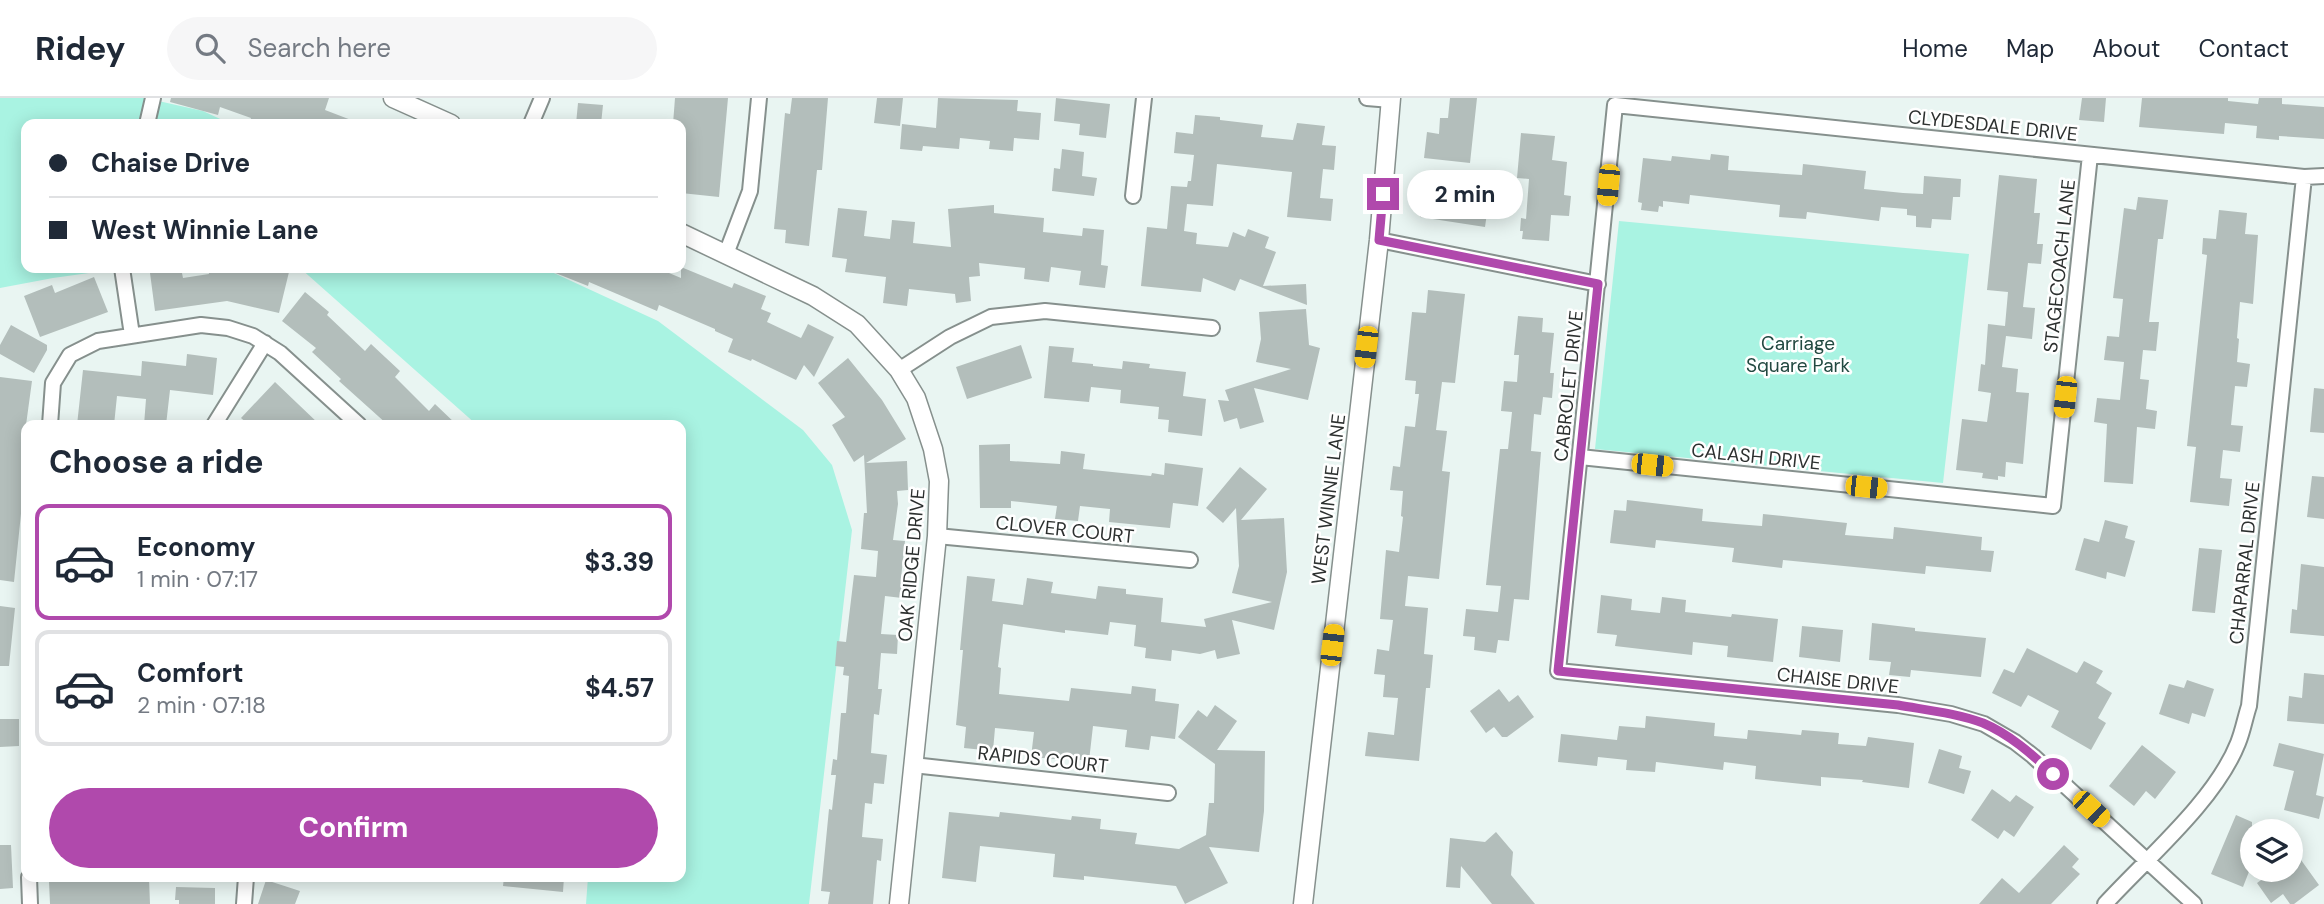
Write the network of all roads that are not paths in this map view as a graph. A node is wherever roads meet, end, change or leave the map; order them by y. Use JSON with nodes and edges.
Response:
{"nodes":[{"id":1,"x":153,"y":98,"type":"edge"},
{"id":2,"x":393,"y":98,"type":"edge"},
{"id":3,"x":542,"y":98,"type":"edge"},
{"id":4,"x":760,"y":98,"type":"edge"},
{"id":5,"x":1144,"y":98,"type":"edge"},
{"id":6,"x":1367,"y":98,"type":"edge"},
{"id":7,"x":1391,"y":99,"type":"edge"},
{"id":8,"x":1615,"y":105,"type":"joint"},
{"id":9,"x":148,"y":119,"type":"edge"},
{"id":10,"x":440,"y":119,"type":"edge"},
{"id":11,"x":533,"y":119,"type":"edge"},
{"id":12,"x":2090,"y":155,"type":"junction"},
{"id":13,"x":2324,"y":176,"type":"edge"},
{"id":14,"x":2304,"y":177,"type":"junction"},
{"id":15,"x":1133,"y":197,"type":"dead end"},
{"id":16,"x":686,"y":235,"type":"edge"},
{"id":17,"x":1379,"y":240,"type":"junction"},
{"id":18,"x":726,"y":254,"type":"junction"},
{"id":19,"x":123,"y":273,"type":"edge"},
{"id":20,"x":1598,"y":284,"type":"junction"},
{"id":21,"x":1212,"y":328,"type":"dead end"},
{"id":22,"x":132,"y":335,"type":"junction"},
{"id":23,"x":265,"y":343,"type":"junction"},
{"id":24,"x":899,"y":370,"type":"junction"},
{"id":25,"x":50,"y":420,"type":"edge"},
{"id":26,"x":217,"y":420,"type":"edge"},
{"id":27,"x":354,"y":420,"type":"edge"},
{"id":28,"x":1580,"y":457,"type":"junction"},
{"id":29,"x":2053,"y":506,"type":"joint"},
{"id":30,"x":937,"y":536,"type":"junction"},
{"id":31,"x":1190,"y":561,"type":"dead end"},
{"id":32,"x":1558,"y":671,"type":"joint"},
{"id":33,"x":913,"y":765,"type":"junction"},
{"id":34,"x":1168,"y":793,"type":"dead end"},
{"id":35,"x":2146,"y":859,"type":"junction"},
{"id":36,"x":29,"y":882,"type":"edge"},
{"id":37,"x":246,"y":882,"type":"edge"},
{"id":38,"x":30,"y":904,"type":"edge"},
{"id":39,"x":244,"y":904,"type":"edge"},
{"id":40,"x":899,"y":904,"type":"edge"},
{"id":41,"x":1303,"y":904,"type":"edge"},
{"id":42,"x":2105,"y":904,"type":"edge"},
{"id":43,"x":2194,"y":904,"type":"edge"}],
"edges":[{"from":1,"to":9,"type":"street"},
{"from":2,"to":10,"type":"street"},
{"from":3,"to":11,"type":"street"},
{"from":4,"to":18,"type":"street"},
{"from":5,"to":15,"type":"street"},
{"from":6,"to":7,"type":"street"},
{"from":7,"to":17,"type":"street","name":"WEST WINNIE LANE"},
{"from":8,"to":12,"type":"street","name":"CLYDESDALE DRIVE"},
{"from":8,"to":20,"type":"street","name":"CABROLET DRIVE"},
{"from":12,"to":14,"type":"street","name":"CLYDESDALE DRIVE"},
{"from":12,"to":29,"type":"street","name":"STAGECOACH LANE"},
{"from":13,"to":14,"type":"street","name":"CLYDESDALE DRIVE"},
{"from":14,"to":35,"type":"street","name":"CHAPARRAL DRIVE"},
{"from":16,"to":18,"type":"street","name":"OAK RIDGE DRIVE"},
{"from":17,"to":20,"type":"street"},
{"from":17,"to":41,"type":"street","name":"WEST WINNIE LANE"},
{"from":18,"to":24,"type":"street","name":"OAK RIDGE DRIVE"},
{"from":19,"to":22,"type":"street"},
{"from":20,"to":28,"type":"street","name":"CABROLET DRIVE"},
{"from":21,"to":24,"type":"street"},
{"from":22,"to":23,"type":"street"},
{"from":22,"to":25,"type":"street"},
{"from":23,"to":26,"type":"street"},
{"from":23,"to":27,"type":"street"},
{"from":24,"to":30,"type":"street","name":"OAK RIDGE DRIVE"},
{"from":28,"to":29,"type":"street","name":"CALASH DRIVE"},
{"from":28,"to":32,"type":"street","name":"CABROLET DRIVE"},
{"from":30,"to":31,"type":"street","name":"CLOVER COURT"},
{"from":30,"to":33,"type":"street","name":"OAK RIDGE DRIVE"},
{"from":32,"to":35,"type":"street","name":"CHAISE DRIVE"},
{"from":33,"to":34,"type":"street","name":"RAPIDS COURT"},
{"from":33,"to":40,"type":"street","name":"OAK RIDGE DRIVE"},
{"from":35,"to":42,"type":"street","name":"CHAPARRAL DRIVE"},
{"from":35,"to":43,"type":"street","name":"CHAISE DRIVE"},
{"from":36,"to":38,"type":"street"},
{"from":37,"to":39,"type":"street"}]}
